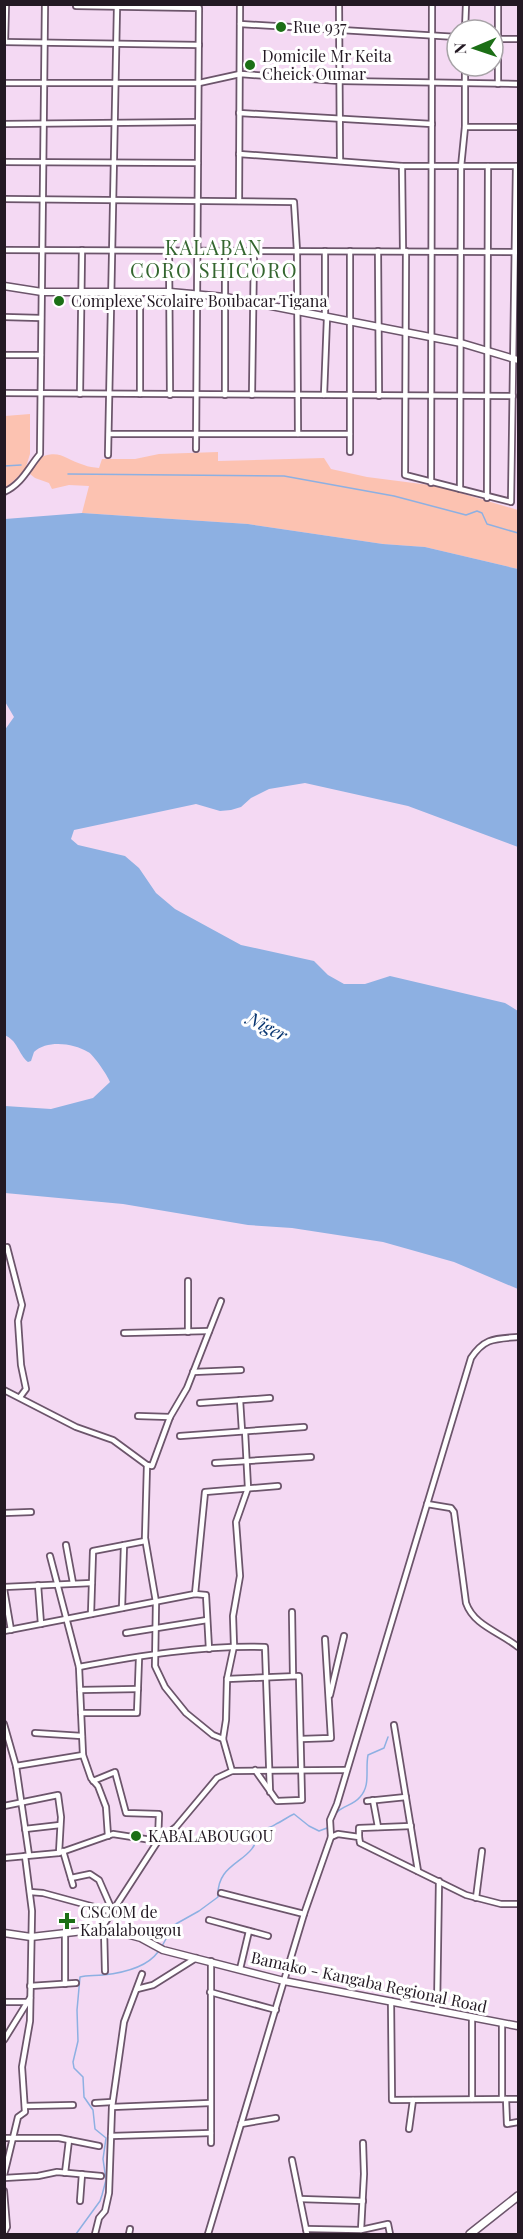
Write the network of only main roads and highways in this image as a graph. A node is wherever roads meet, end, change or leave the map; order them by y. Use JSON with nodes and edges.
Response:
{"nodes":[{"id":1,"x":519,"y":2196,"type":"edge"},
{"id":2,"x":470,"y":2235,"type":"edge"}],
"edges":[{"from":1,"to":2,"type":"main road"}]}
